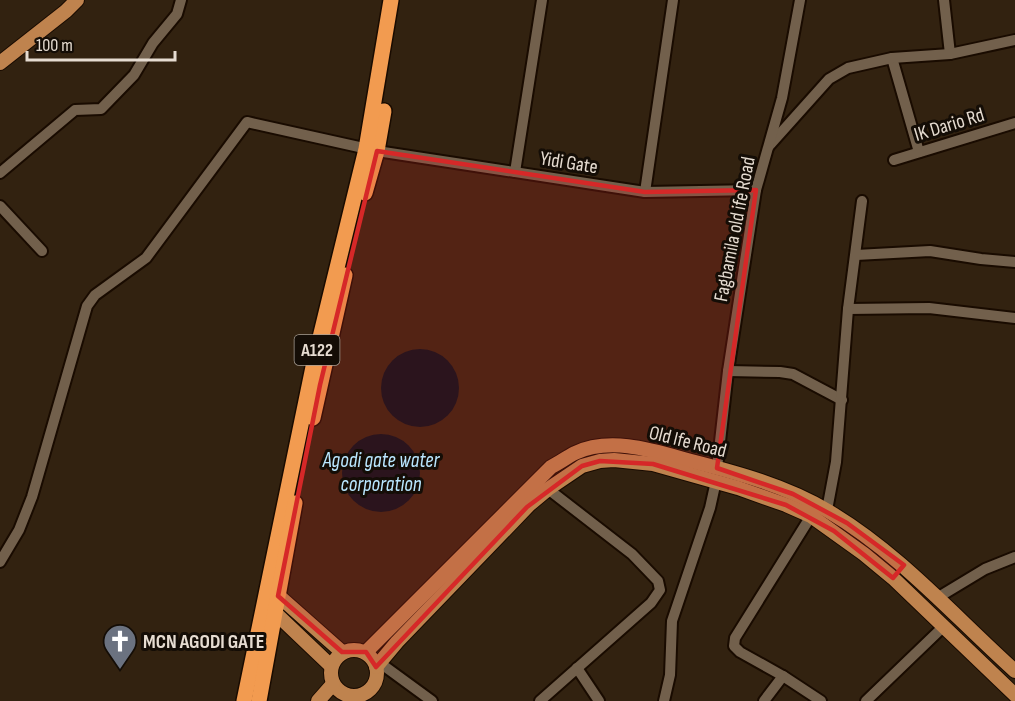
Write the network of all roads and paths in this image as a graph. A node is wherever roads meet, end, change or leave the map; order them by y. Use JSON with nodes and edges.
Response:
{"nodes":[{"id":1,"x":77,"y":0,"type":"edge"},
{"id":2,"x":181,"y":0,"type":"edge"},
{"id":3,"x":391,"y":0,"type":"edge"},
{"id":4,"x":401,"y":0,"type":"edge"},
{"id":5,"x":542,"y":0,"type":"edge"},
{"id":6,"x":673,"y":0,"type":"edge"},
{"id":7,"x":800,"y":0,"type":"edge"},
{"id":8,"x":944,"y":0,"type":"edge"},
{"id":9,"x":1015,"y":40,"type":"edge"},
{"id":10,"x":950,"y":54,"type":"junction"},
{"id":11,"x":892,"y":58,"type":"junction"},
{"id":12,"x":0,"y":63,"type":"edge"},
{"id":13,"x":1015,"y":123,"type":"edge"},
{"id":14,"x":768,"y":148,"type":"junction"},
{"id":15,"x":371,"y":150,"type":"junction"},
{"id":16,"x":919,"y":152,"type":"junction"},
{"id":17,"x":894,"y":160,"type":"dead end"},
{"id":18,"x":0,"y":172,"type":"edge"},
{"id":19,"x":515,"y":172,"type":"junction"},
{"id":20,"x":756,"y":190,"type":"junction"},
{"id":21,"x":645,"y":192,"type":"junction"},
{"id":22,"x":862,"y":201,"type":"dead end"},
{"id":23,"x":0,"y":206,"type":"edge"},
{"id":24,"x":42,"y":251,"type":"dead end"},
{"id":25,"x":856,"y":255,"type":"junction"},
{"id":26,"x":1015,"y":262,"type":"edge"},
{"id":27,"x":848,"y":309,"type":"junction"},
{"id":28,"x":1015,"y":318,"type":"edge"},
{"id":29,"x":728,"y":371,"type":"junction"},
{"id":30,"x":842,"y":400,"type":"junction"},
{"id":31,"x":716,"y":475,"type":"junction"},
{"id":32,"x":548,"y":489,"type":"junction"},
{"id":33,"x":827,"y":510,"type":"junction"},
{"id":34,"x":811,"y":516,"type":"junction"},
{"id":35,"x":1015,"y":557,"type":"edge"},
{"id":36,"x":0,"y":562,"type":"edge"},
{"id":37,"x":904,"y":565,"type":"junction"},
{"id":38,"x":893,"y":578,"type":"junction"},
{"id":39,"x":937,"y":598,"type":"junction"},
{"id":40,"x":271,"y":599,"type":"junction"},
{"id":41,"x":943,"y":627,"type":"junction"},
{"id":42,"x":342,"y":652,"type":"junction"},
{"id":43,"x":366,"y":652,"type":"junction"},
{"id":44,"x":378,"y":665,"type":"junction"},
{"id":45,"x":331,"y":666,"type":"junction"},
{"id":46,"x":577,"y":668,"type":"junction"},
{"id":47,"x":1015,"y":671,"type":"edge"},
{"id":48,"x":783,"y":676,"type":"junction"},
{"id":49,"x":333,"y":684,"type":"junction"},
{"id":50,"x":1015,"y":695,"type":"edge"},
{"id":51,"x":244,"y":701,"type":"edge"},
{"id":52,"x":259,"y":701,"type":"edge"},
{"id":53,"x":318,"y":701,"type":"edge"},
{"id":54,"x":432,"y":701,"type":"edge"},
{"id":55,"x":540,"y":701,"type":"edge"},
{"id":56,"x":598,"y":701,"type":"edge"},
{"id":57,"x":664,"y":701,"type":"edge"},
{"id":58,"x":764,"y":701,"type":"edge"},
{"id":59,"x":821,"y":701,"type":"edge"},
{"id":60,"x":866,"y":701,"type":"edge"}],
"edges":[{"from":1,"to":12,"type":"main road"},
{"from":2,"to":18,"type":"street"},
{"from":3,"to":15,"type":"highway","number":"A122"},
{"from":4,"to":15,"type":"highway","number":"A122"},
{"from":5,"to":19,"type":"street"},
{"from":6,"to":21,"type":"street"},
{"from":7,"to":14,"type":"street","name":"Fagbamila old ife Road"},
{"from":8,"to":10,"type":"street"},
{"from":9,"to":10,"type":"street"},
{"from":10,"to":11,"type":"street"},
{"from":11,"to":14,"type":"street"},
{"from":11,"to":16,"type":"street"},
{"from":13,"to":16,"type":"street","name":"IK Dario Rd"},
{"from":14,"to":20,"type":"street","name":"Fagbamila old ife Road"},
{"from":15,"to":19,"type":"street","name":"Yidi Gate"},
{"from":15,"to":36,"type":"street","name":"Yidi Gate"},
{"from":15,"to":40,"type":"highway","number":"A122"},
{"from":16,"to":17,"type":"street","name":"IK Dario Rd"},
{"from":19,"to":21,"type":"street","name":"Yidi Gate"},
{"from":20,"to":21,"type":"street","name":"Yidi Gate"},
{"from":20,"to":29,"type":"street","name":"Fagbamila old ife Road"},
{"from":22,"to":25,"type":"street"},
{"from":23,"to":24,"type":"street"},
{"from":25,"to":26,"type":"street"},
{"from":25,"to":27,"type":"street"},
{"from":27,"to":28,"type":"street"},
{"from":27,"to":30,"type":"street"},
{"from":29,"to":30,"type":"street"},
{"from":29,"to":31,"type":"street","name":"Fagbamila old ife Road"},
{"from":30,"to":33,"type":"street"},
{"from":31,"to":32,"type":"main road","name":"Old Ife Road"},
{"from":31,"to":33,"type":"main road","name":"Old Ife Road"},
{"from":31,"to":34,"type":"main road","name":"Old Ife Road"},
{"from":31,"to":43,"type":"main road","name":"Old Ife Road"},
{"from":31,"to":57,"type":"street","name":"Fagbamila old ife Road"},
{"from":32,"to":44,"type":"main road","name":"Old Ife Road"},
{"from":32,"to":46,"type":"street"},
{"from":33,"to":37,"type":"main road","name":"Old Ife Road"},
{"from":34,"to":38,"type":"main road","name":"Old Ife Road"},
{"from":34,"to":48,"type":"street"},
{"from":35,"to":39,"type":"street"},
{"from":37,"to":38,"type":"main road"},
{"from":37,"to":39,"type":"main road","name":"Old Ife Road"},
{"from":38,"to":41,"type":"main road","name":"Old Ife Road"},
{"from":39,"to":47,"type":"main road","name":"Old Ife Road"},
{"from":40,"to":42,"type":"main road"},
{"from":40,"to":45,"type":"main road"},
{"from":40,"to":51,"type":"highway","number":"A122"},
{"from":40,"to":52,"type":"highway","number":"A122"},
{"from":41,"to":50,"type":"main road","name":"Old Ife Road"},
{"from":41,"to":60,"type":"street"},
{"from":42,"to":43,"type":"main road"},
{"from":42,"to":45,"type":"main road"},
{"from":43,"to":44,"type":"main road"},
{"from":44,"to":49,"type":"main road","name":"Old Ife Road"},
{"from":44,"to":54,"type":"street"},
{"from":45,"to":49,"type":"main road"},
{"from":46,"to":55,"type":"street"},
{"from":46,"to":56,"type":"street"},
{"from":48,"to":58,"type":"street"},
{"from":48,"to":59,"type":"street"},
{"from":49,"to":53,"type":"main road"}]}
